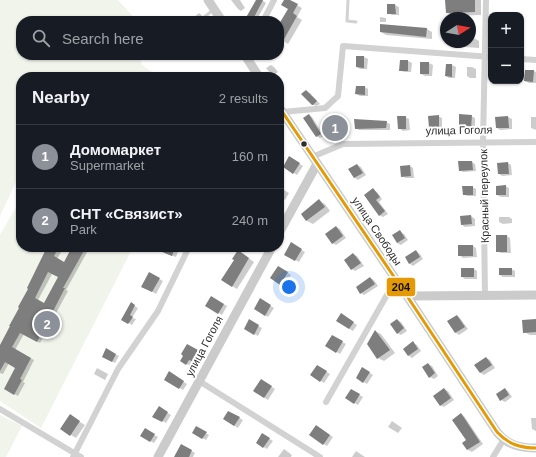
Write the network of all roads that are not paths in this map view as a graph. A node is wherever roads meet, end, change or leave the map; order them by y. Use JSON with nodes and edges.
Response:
{"nodes":[{"id":1,"x":208,"y":0,"type":"edge"},
{"id":2,"x":274,"y":0,"type":"edge"},
{"id":3,"x":348,"y":0,"type":"edge"},
{"id":4,"x":486,"y":0,"type":"edge"},
{"id":5,"x":214,"y":9,"type":"junction"},
{"id":6,"x":205,"y":16,"type":"edge"},
{"id":7,"x":219,"y":16,"type":"edge"},
{"id":8,"x":266,"y":16,"type":"edge"},
{"id":9,"x":356,"y":22,"type":"dead end"},
{"id":10,"x":488,"y":56,"type":"edge"},
{"id":11,"x":524,"y":59,"type":"edge"},
{"id":12,"x":248,"y":60,"type":"edge"},
{"id":13,"x":536,"y":60,"type":"edge"},
{"id":14,"x":256,"y":72,"type":"edge"},
{"id":15,"x":284,"y":109,"type":"edge"},
{"id":16,"x":284,"y":114,"type":"edge"},
{"id":17,"x":484,"y":142,"type":"junction"},
{"id":18,"x":536,"y":142,"type":"edge"},
{"id":19,"x":314,"y":160,"type":"junction"},
{"id":20,"x":284,"y":223,"type":"edge"},
{"id":21,"x":187,"y":252,"type":"edge"},
{"id":22,"x":269,"y":252,"type":"edge"},
{"id":23,"x":396,"y":279,"type":"junction"},
{"id":24,"x":536,"y":295,"type":"edge"},
{"id":25,"x":407,"y":296,"type":"junction"},
{"id":26,"x":485,"y":296,"type":"junction"},
{"id":27,"x":199,"y":381,"type":"junction"},
{"id":28,"x":326,"y":402,"type":"dead end"},
{"id":29,"x":0,"y":409,"type":"edge"},
{"id":30,"x":504,"y":439,"type":"junction"},
{"id":31,"x":536,"y":448,"type":"edge"},
{"id":32,"x":77,"y":456,"type":"edge"},
{"id":33,"x":158,"y":457,"type":"edge"},
{"id":34,"x":320,"y":457,"type":"edge"},
{"id":35,"x":493,"y":457,"type":"edge"}],
"edges":[{"from":1,"to":5,"type":"main road"},
{"from":2,"to":8,"type":"street"},
{"from":3,"to":9,"type":"lane"},
{"from":4,"to":10,"type":"street","name":"Красный переулок"},
{"from":5,"to":6,"type":"lane"},
{"from":5,"to":7,"type":"main road"},
{"from":10,"to":15,"type":"street"},
{"from":10,"to":17,"type":"street","name":"Красный переулок"},
{"from":11,"to":13,"type":"street"},
{"from":12,"to":14,"type":"main road"},
{"from":16,"to":19,"type":"main road","name":"улица Свободы"},
{"from":17,"to":18,"type":"street","name":"улица Гоголя"},
{"from":17,"to":19,"type":"street","name":"улица Гоголя"},
{"from":17,"to":26,"type":"street","name":"Красный переулок"},
{"from":19,"to":20,"type":"main road"},
{"from":19,"to":23,"type":"main road","name":"улица Свободы"},
{"from":21,"to":32,"type":"street"},
{"from":22,"to":27,"type":"main road","name":"улица Гоголя"},
{"from":23,"to":25,"type":"main road","name":"улица Свободы"},
{"from":23,"to":28,"type":"street"},
{"from":24,"to":26,"type":"main road"},
{"from":25,"to":26,"type":"main road"},
{"from":25,"to":30,"type":"main road","name":"улица Свободы"},
{"from":27,"to":33,"type":"main road","name":"улица Гоголя"},
{"from":27,"to":34,"type":"street"},
{"from":29,"to":32,"type":"street"},
{"from":30,"to":31,"type":"main road","name":"улица Свободы"},
{"from":30,"to":35,"type":"street"}]}
